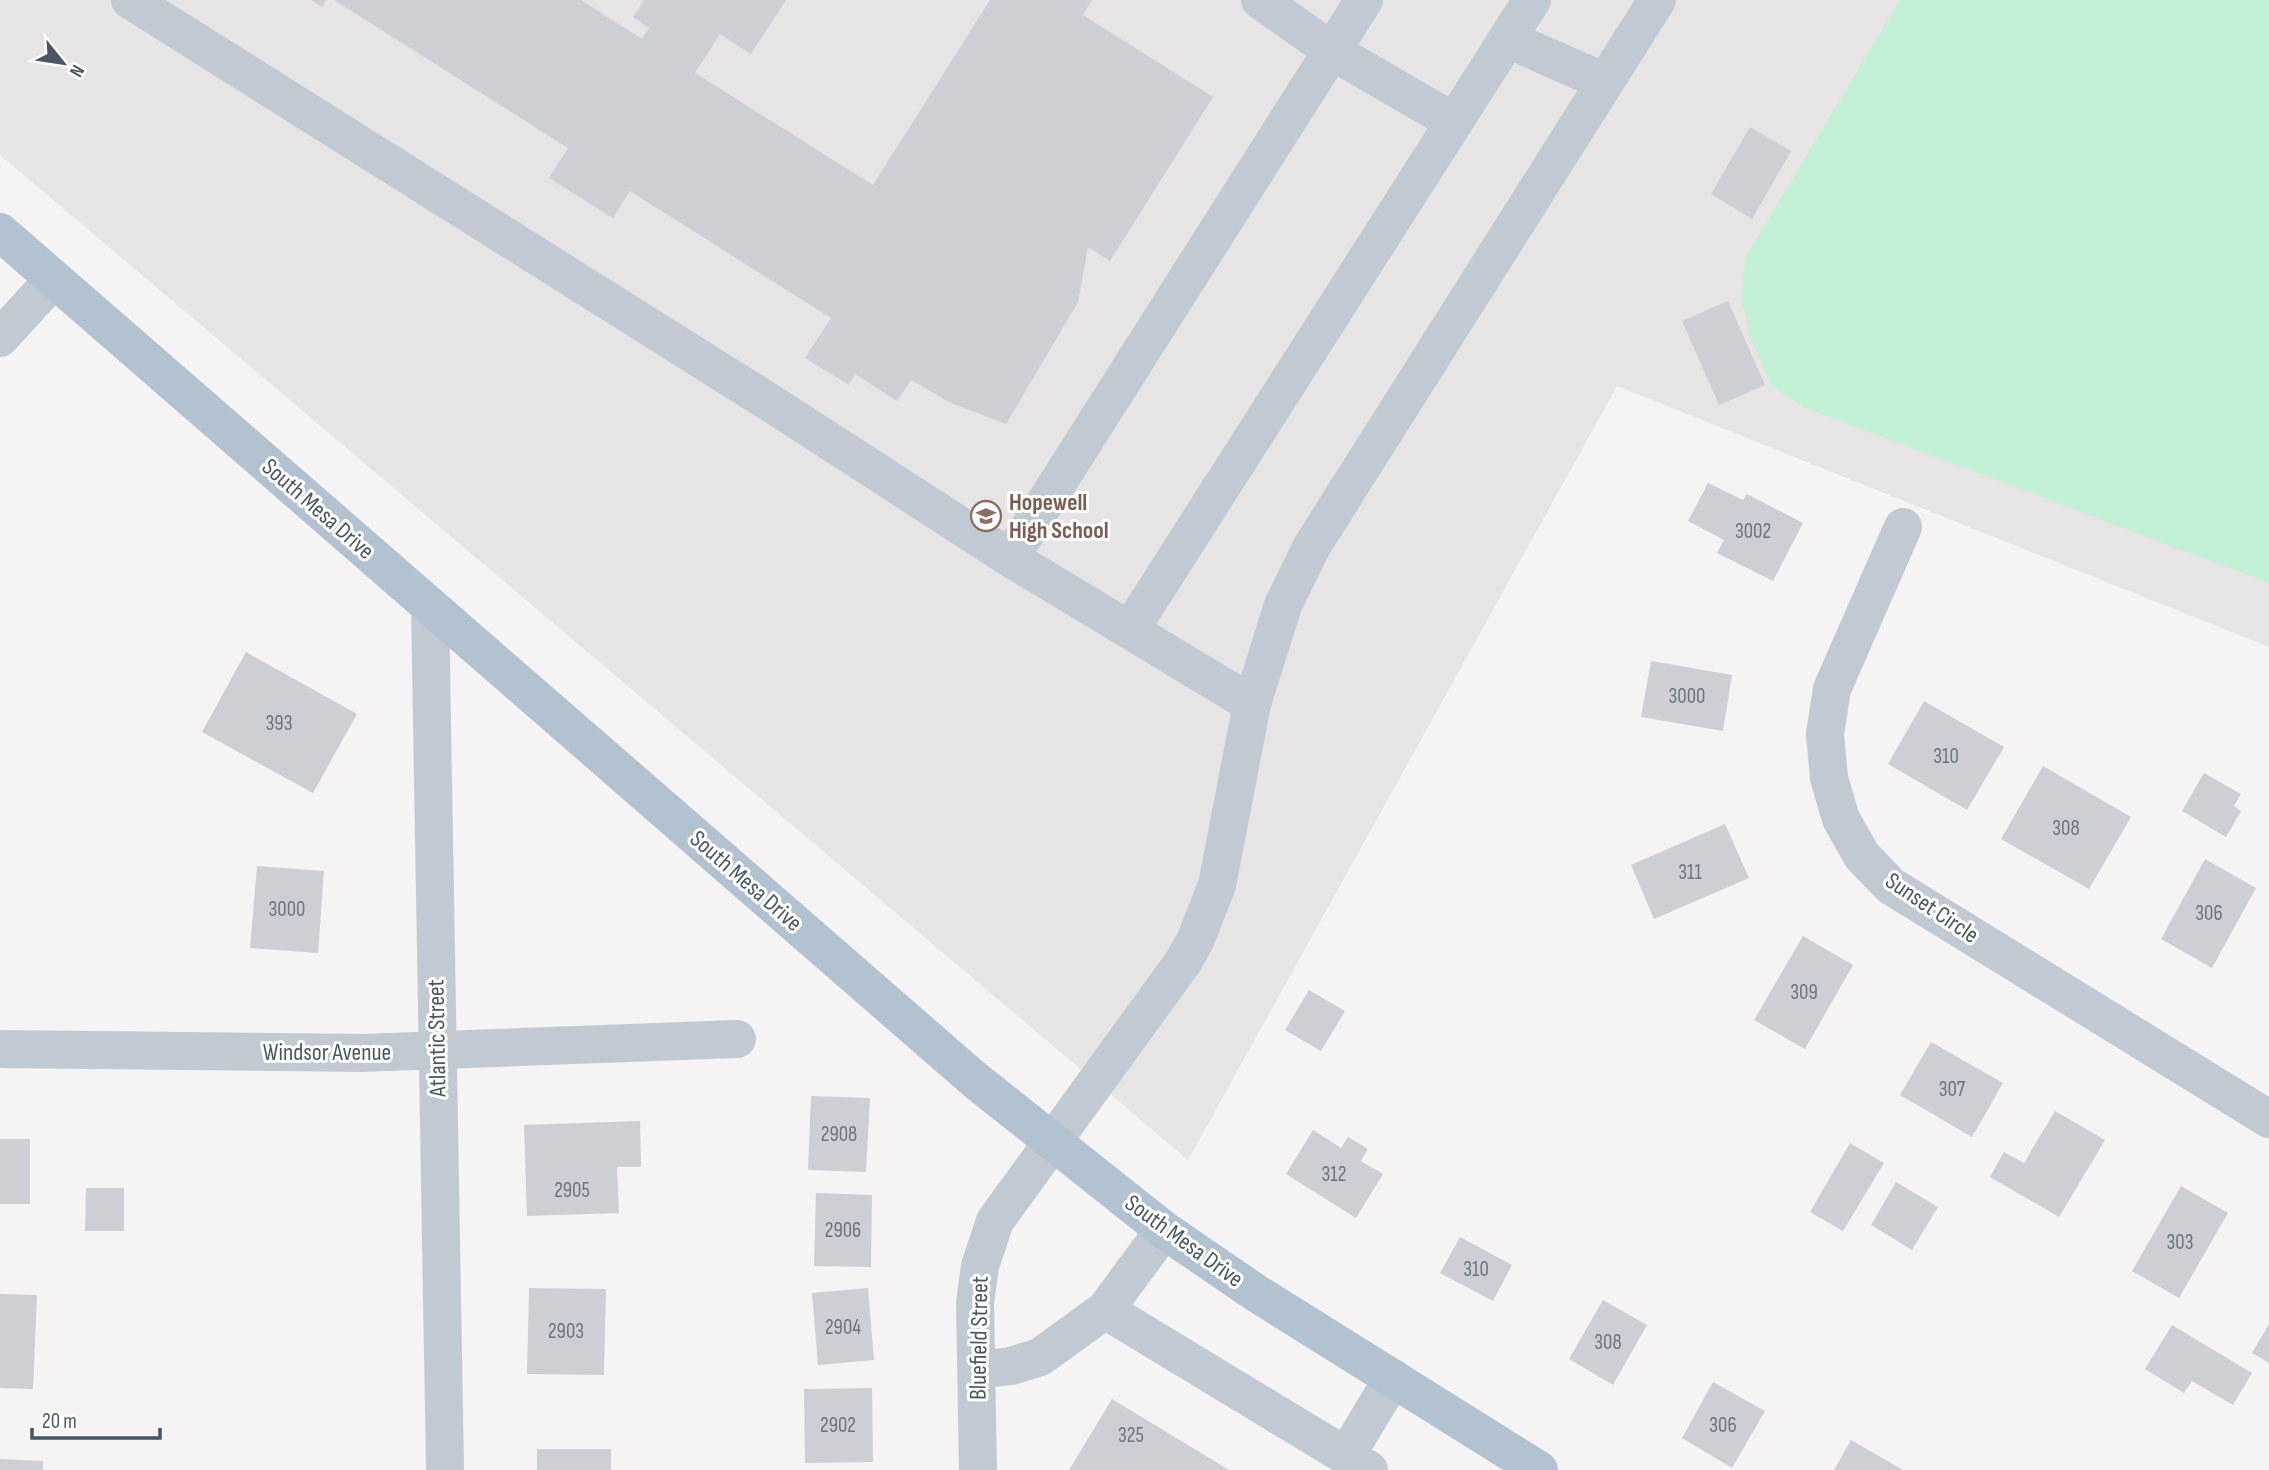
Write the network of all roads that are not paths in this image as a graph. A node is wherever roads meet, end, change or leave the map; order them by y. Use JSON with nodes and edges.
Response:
{"nodes":[{"id":1,"x":130,"y":0,"type":"edge"},
{"id":2,"x":1260,"y":0,"type":"edge"},
{"id":3,"x":1364,"y":0,"type":"edge"},
{"id":4,"x":1532,"y":0,"type":"edge"},
{"id":5,"x":1657,"y":0,"type":"edge"},
{"id":6,"x":1507,"y":38,"type":"junction"},
{"id":7,"x":1332,"y":51,"type":"junction"},
{"id":8,"x":1605,"y":82,"type":"junction"},
{"id":9,"x":1454,"y":122,"type":"junction"},
{"id":10,"x":0,"y":232,"type":"edge"},
{"id":11,"x":53,"y":280,"type":"junction"},
{"id":12,"x":0,"y":338,"type":"edge"},
{"id":13,"x":1903,"y":527,"type":"dead end"},
{"id":14,"x":1010,"y":558,"type":"junction"},
{"id":15,"x":430,"y":606,"type":"junction"},
{"id":16,"x":1130,"y":630,"type":"junction"},
{"id":17,"x":1252,"y":704,"type":"junction"},
{"id":18,"x":737,"y":1039,"type":"dead end"},
{"id":19,"x":0,"y":1049,"type":"edge"},
{"id":20,"x":437,"y":1050,"type":"junction"},
{"id":21,"x":2269,"y":1119,"type":"edge"},
{"id":22,"x":1052,"y":1142,"type":"junction"},
{"id":23,"x":1164,"y":1230,"type":"junction"},
{"id":24,"x":1105,"y":1310,"type":"junction"},
{"id":25,"x":976,"y":1370,"type":"junction"},
{"id":26,"x":1392,"y":1378,"type":"junction"},
{"id":27,"x":1358,"y":1463,"type":"edge"},
{"id":28,"x":445,"y":1470,"type":"edge"},
{"id":29,"x":978,"y":1470,"type":"edge"},
{"id":30,"x":1539,"y":1470,"type":"edge"}],
"edges":[{"from":1,"to":14,"type":"street"},
{"from":2,"to":7,"type":"street"},
{"from":3,"to":7,"type":"street"},
{"from":4,"to":6,"type":"street"},
{"from":5,"to":8,"type":"street","name":"Bluefield Street"},
{"from":6,"to":8,"type":"street"},
{"from":6,"to":9,"type":"street"},
{"from":7,"to":9,"type":"street"},
{"from":7,"to":14,"type":"street"},
{"from":8,"to":17,"type":"street","name":"Bluefield Street"},
{"from":9,"to":16,"type":"street"},
{"from":10,"to":11,"type":"main road","name":"South Mesa Drive"},
{"from":11,"to":12,"type":"street"},
{"from":11,"to":15,"type":"main road","name":"South Mesa Drive"},
{"from":13,"to":21,"type":"street","name":"Sunset Circle"},
{"from":14,"to":16,"type":"street"},
{"from":15,"to":20,"type":"street","name":"Atlantic Street"},
{"from":15,"to":22,"type":"main road","name":"South Mesa Drive"},
{"from":16,"to":17,"type":"street"},
{"from":17,"to":22,"type":"street","name":"Bluefield Street"},
{"from":18,"to":20,"type":"street","name":"Windsor Avenue"},
{"from":19,"to":20,"type":"street","name":"Windsor Avenue"},
{"from":20,"to":28,"type":"street","name":"Atlantic Street"},
{"from":22,"to":23,"type":"main road","name":"South Mesa Drive"},
{"from":22,"to":25,"type":"street","name":"Bluefield Street"},
{"from":23,"to":24,"type":"street"},
{"from":23,"to":26,"type":"main road","name":"South Mesa Drive"},
{"from":24,"to":25,"type":"street"},
{"from":24,"to":27,"type":"street"},
{"from":25,"to":29,"type":"street","name":"Bluefield Street"},
{"from":26,"to":27,"type":"street"},
{"from":26,"to":30,"type":"main road","name":"South Mesa Drive"}]}
